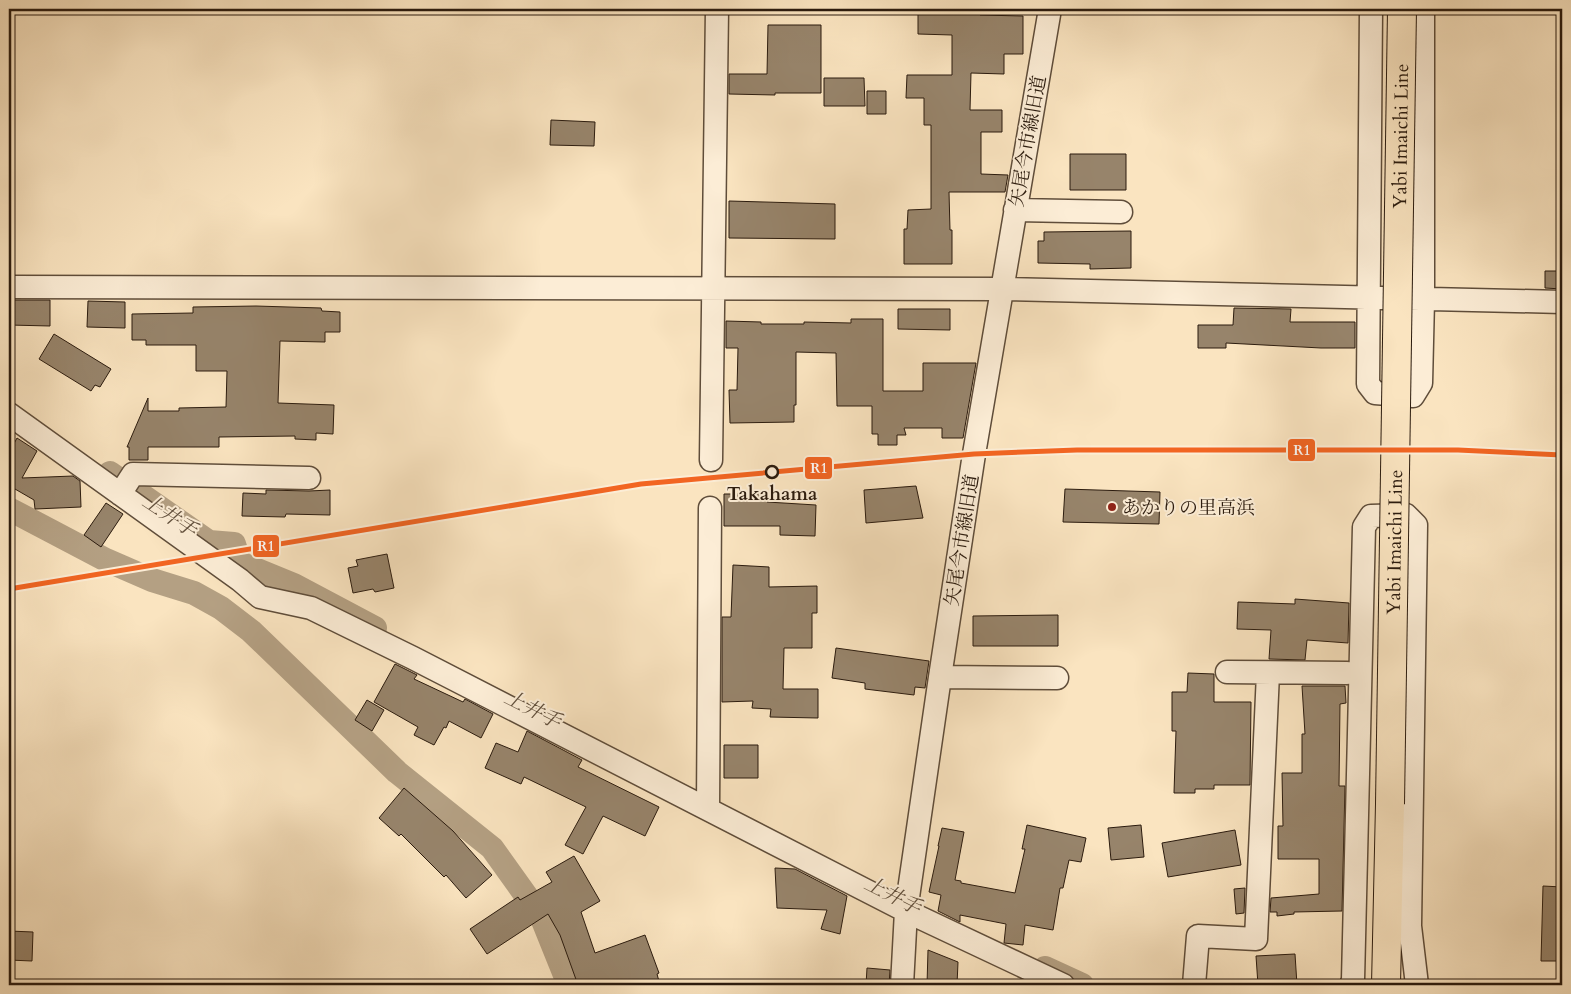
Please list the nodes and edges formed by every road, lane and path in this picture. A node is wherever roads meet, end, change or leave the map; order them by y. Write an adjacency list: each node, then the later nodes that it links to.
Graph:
1 (717, 9): 9 (street)
2 (1050, 9): 6 (street, 矢尾今市線旧道)
3 (1371, 9): 11 (street)
4 (1402, 9): 30 (main road, Yabi Imaichi Line, bridge)
5 (1423, 9): 12 (street)
6 (1015, 210): 7 (street); 10 (street, 矢尾今市線旧道)
7 (1122, 212)
8 (9, 287): 9 (street)
9 (713, 289): 10 (street); 15 (street)
10 (1002, 289): 11 (street); 22 (street, 矢尾今市線旧道)
11 (1368, 299): 12 (street); 12 (street)
12 (1423, 300): 13 (street)
13 (1562, 302)
14 (9, 414): 17 (street)
15 (711, 460)
16 (309, 478): 17 (street)
17 (120, 494): 24 (street)
18 (710, 508): 24 (street)
19 (1227, 672): 20 (street)
20 (1268, 672): 21 (street); 28 (street)
21 (1347, 673)
22 (940, 677): 23 (street); 25 (street, 矢尾今市線旧道)
23 (1057, 678)
24 (708, 808): 25 (street)
25 (906, 911): 26 (street, 矢尾今市線旧道); 27 (street)
26 (902, 985)
27 (1063, 985)
28 (1194, 985)
29 (1351, 985): 31 (street)
30 (1386, 985)
31 (1417, 985)

